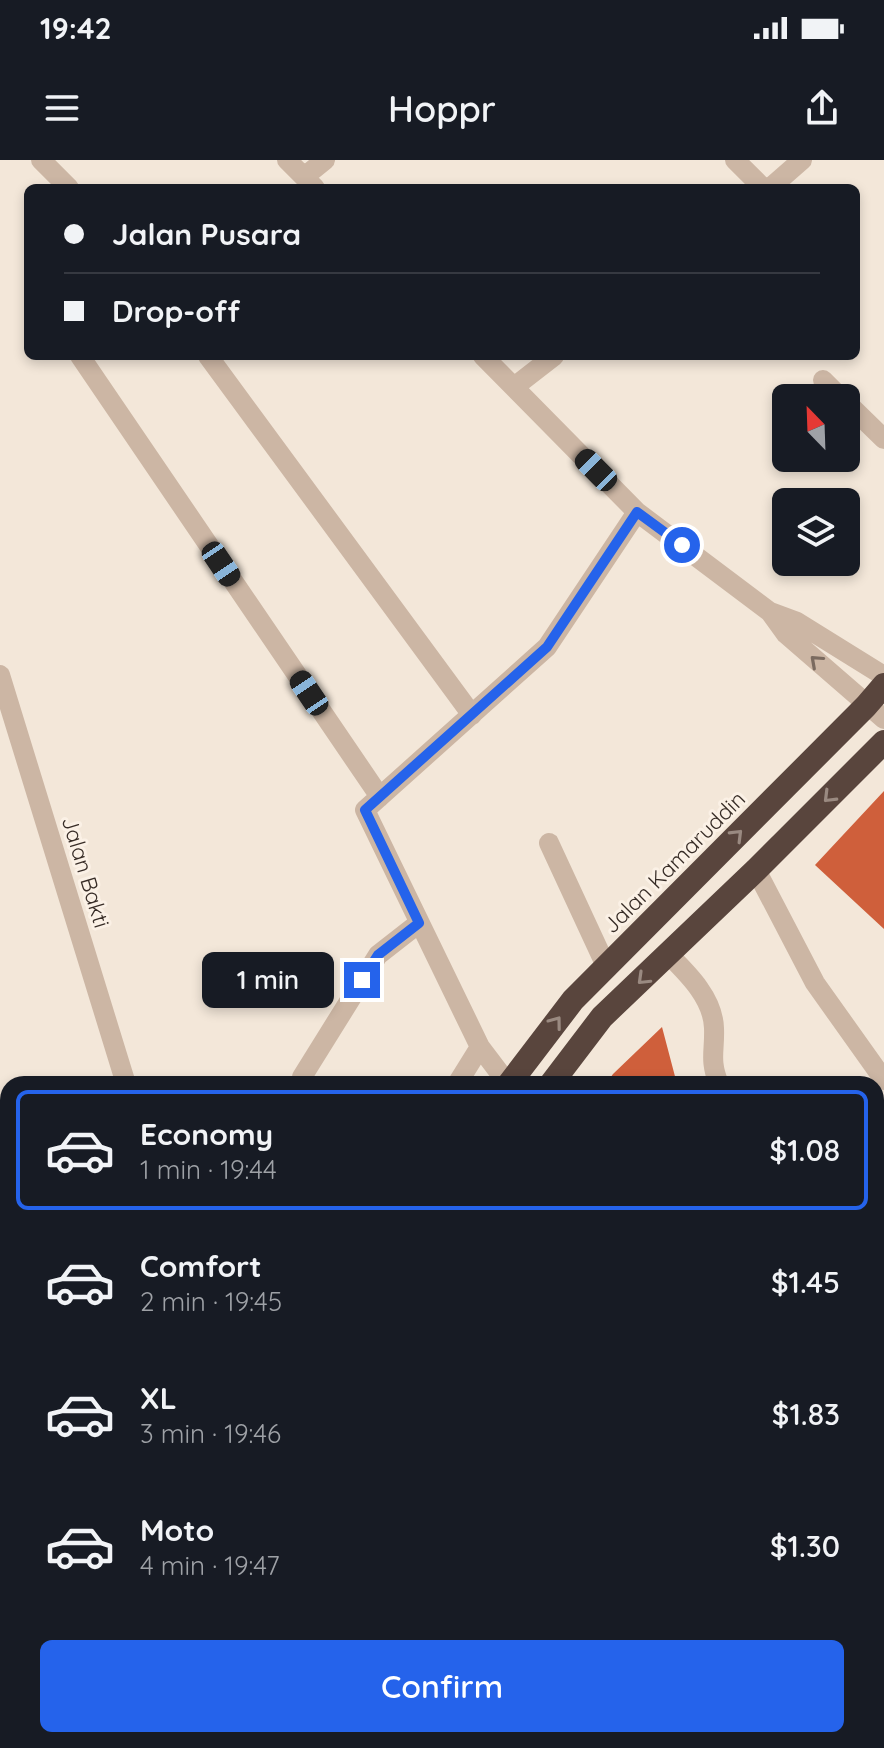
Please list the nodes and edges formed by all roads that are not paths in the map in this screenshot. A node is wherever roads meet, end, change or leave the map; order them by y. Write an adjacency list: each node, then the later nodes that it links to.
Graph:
1 (41, 160): 7 (street)
2 (287, 160): 6 (street)
3 (325, 160): 6 (street)
4 (735, 160): 8 (street)
5 (802, 160): 9 (street)
6 (310, 182)
7 (65, 184)
8 (759, 184)
9 (775, 184)
10 (83, 360): 27 (street)
11 (211, 360): 25 (street)
12 (487, 360): 16 (street)
13 (549, 360): 16 (street)
14 (823, 380): 15 (street)
15 (827, 384)
16 (514, 387): 19 (street)
17 (860, 416): 18 (street)
18 (884, 439)
19 (637, 512): 20 (street); 25 (street)
20 (770, 612): 22 (street); 24 (street, one-way to 20)
21 (0, 675): 34 (street, Jalan Bakti)
22 (884, 676)
23 (884, 685): 24 (highway, Jalan Kamaruddin)
24 (875, 712): 32 (highway, Jalan Kamaruddin, one-way to 24)
25 (472, 715): 27 (street)
26 (884, 742): 29 (highway, one-way to 29)
27 (380, 797): 30 (street)
28 (549, 843): 32 (street)
29 (756, 870): 31 (highway); 41 (street)
30 (419, 923): 33 (street); 35 (street)
31 (668, 954): 39 (highway, one-way to 39); 40 (street)
32 (606, 966): 38 (highway, Jalan Kamaruddin, one-way to 32)
33 (480, 1047): 36 (street); 37 (street)
34 (124, 1076)
35 (303, 1076)
36 (462, 1076)
37 (503, 1076)
38 (515, 1076)
39 (557, 1076)
40 (717, 1076)
41 (881, 1076)

